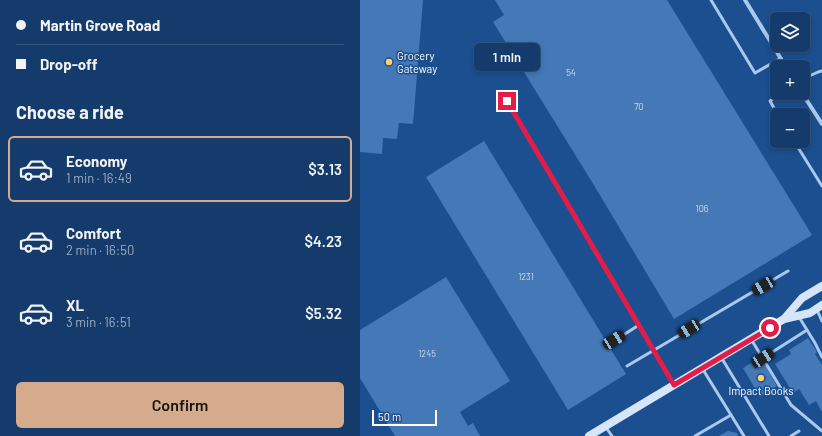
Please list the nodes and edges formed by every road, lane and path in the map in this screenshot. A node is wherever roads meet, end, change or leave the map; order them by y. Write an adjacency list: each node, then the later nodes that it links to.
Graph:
1 (711, 0): 3 (lane)
2 (745, 0): 3 (street)
3 (781, 58)
4 (822, 71): 5 (lane)
5 (810, 76)
6 (807, 100): 8 (street)
7 (507, 101): 18 (lane)
8 (820, 117): 9 (street)
9 (822, 124)
10 (798, 148): 11 (lane)
11 (822, 186)
12 (788, 271): 22 (lane)
13 (822, 286): 16 (main road)
14 (819, 307): 15 (main road); 17 (lane)
15 (798, 316): 16 (main road); 19 (lane)
16 (784, 320): 20 (main road)
17 (822, 321)
18 (639, 325): 21 (lane); 22 (lane)
19 (807, 330): 24 (lane); 25 (lane)
20 (751, 339): 23 (main road); 25 (lane)
21 (614, 340)
22 (654, 350): 26 (lane); 28 (lane)
23 (721, 357): 27 (main road); 37 (lane)
24 (822, 357)
25 (763, 358): 32 (lane)
26 (627, 366)
27 (702, 368): 28 (main road); 29 (lane)
28 (674, 385): 30 (main road)
29 (731, 415): 35 (lane); 36 (lane)
30 (605, 426): 33 (main road); 34 (lane)
31 (799, 431): 38 (lane)
32 (822, 431)
33 (589, 436)
34 (612, 436)
35 (695, 436)
36 (744, 436)
37 (769, 436)
38 (791, 436)

